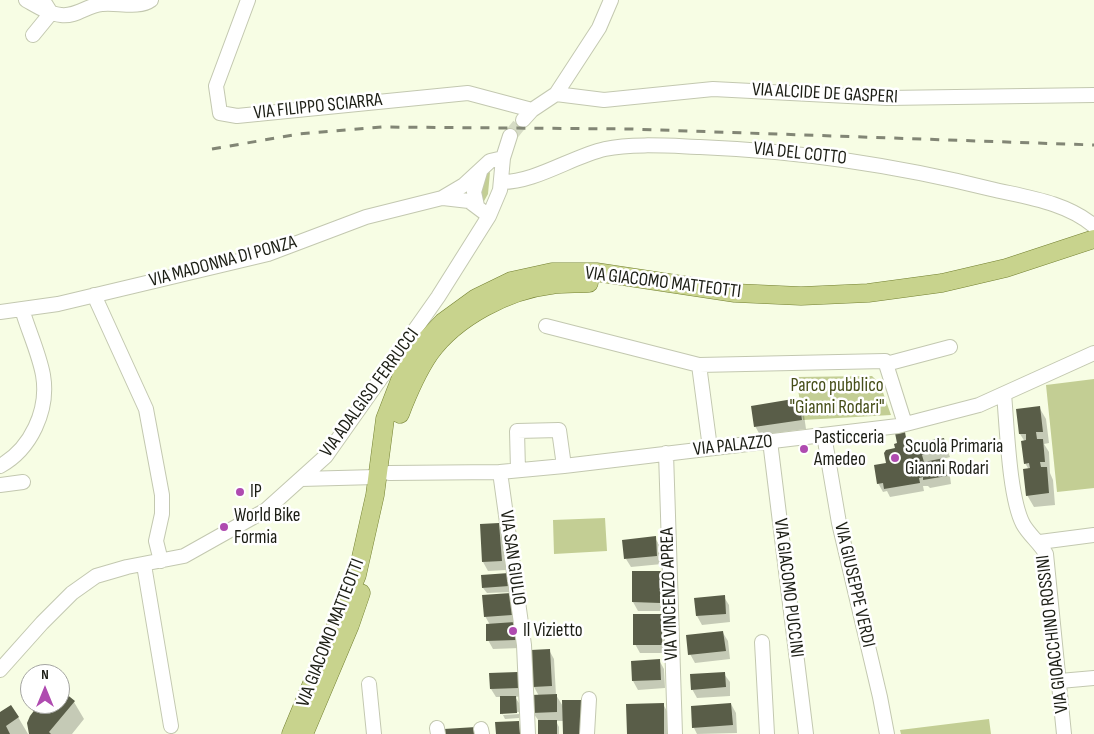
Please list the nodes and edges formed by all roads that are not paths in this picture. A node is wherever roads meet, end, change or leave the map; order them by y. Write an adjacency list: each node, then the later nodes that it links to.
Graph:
1 (26, 0): 6 (street)
2 (43, 0): 6 (street)
3 (151, 0): 6 (street)
4 (248, 0): 8 (street, VIA FILIPPO SCIARRA)
5 (611, 0): 8 (street)
6 (50, 13): 7 (street)
7 (33, 36)
8 (556, 94): 9 (street, VIA ALCIDE DE GASPERI)
9 (1094, 95)
10 (510, 136): 11 (street, VIA ADALGISO FERRUCCI)
11 (503, 158): 12 (street, VIA MADONNA DI PONZA); 13 (street, VIA ADALGISO FERRUCCI)
12 (480, 172): 14 (street, VIA MADONNA DI PONZA); 15 (street)
13 (501, 182): 16 (street, VIA ADALGISO FERRUCCI); 17 (street, VIA DEL COTTO)
14 (442, 198): 15 (street, VIA MADONNA DI PONZA); 19 (street, VIA MADONNA DI PONZA)
15 (477, 206): 16 (street, VIA MADONNA DI PONZA)
16 (489, 216): 38 (street, VIA ADALGISO FERRUCCI)
17 (1094, 226)
18 (1086, 248): 37 (main road, VIA GIACOMO MATTEOTTI); 37 (main road, VIA GIACOMO MATTEOTTI)
19 (94, 295): 20 (street, VIA MADONNA DI PONZA); 43 (street)
20 (22, 309): 21 (street, VIA MADONNA DI PONZA); 33 (street)
21 (0, 312)
22 (546, 326): 26 (street)
23 (950, 347): 25 (street)
24 (1094, 354): 27 (street, VIA PALAZZO)
25 (886, 364): 26 (street); 28 (street)
26 (699, 365): 31 (street)
27 (1004, 394): 28 (street, VIA PALAZZO); 42 (street, VIA GIOACCHINO ROSSINI)
28 (905, 424): 29 (street, VIA PALAZZO)
29 (824, 435): 30 (street, VIA PALAZZO); 60 (street, VIA GIUSEPPE VERDI)
30 (770, 442): 31 (street, VIA PALAZZO); 59 (street, VIA GIACOMO PUCCINI)
31 (710, 448): 32 (street, VIA PALAZZO)
32 (666, 453): 34 (street, VIA PALAZZO); 57 (street, VIA VINCENZO APREA)
33 (0, 466)
34 (564, 466): 35 (street, VIA PALAZZO); 35 (street)
35 (518, 470): 36 (street, VIA PALAZZO)
36 (500, 472): 37 (street, VIA PALAZZO); 55 (street, VIA SAN GIULIO)
37 (383, 475): 38 (street, VIA PALAZZO); 52 (main road, VIA GIACOMO MATTEOTTI); 53 (main road, VIA GIACOMO MATTEOTTI)
38 (301, 478): 43 (street, VIA ADALGISO FERRUCCI)
39 (24, 482): 40 (street)
40 (0, 485)
41 (1094, 536): 42 (street)
42 (1040, 542): 48 (street, VIA GIOACCHINO ROSSINI)
43 (161, 562): 44 (street, VIA ADALGISO FERRUCCI)
44 (144, 565): 46 (street, VIA ADALGISO FERRUCCI); 51 (street)
45 (762, 642): 58 (street)
46 (0, 670)
47 (1094, 678): 48 (street)
48 (1060, 681): 61 (street, VIA GIOACCHINO ROSSINI)
49 (369, 684): 54 (street)
50 (590, 700): 56 (street)
51 (170, 726)
52 (290, 734)
53 (304, 734)
54 (374, 734)
55 (528, 734)
56 (587, 734)
57 (675, 734)
58 (767, 734)
59 (806, 734)
60 (887, 734)
61 (1064, 734)

